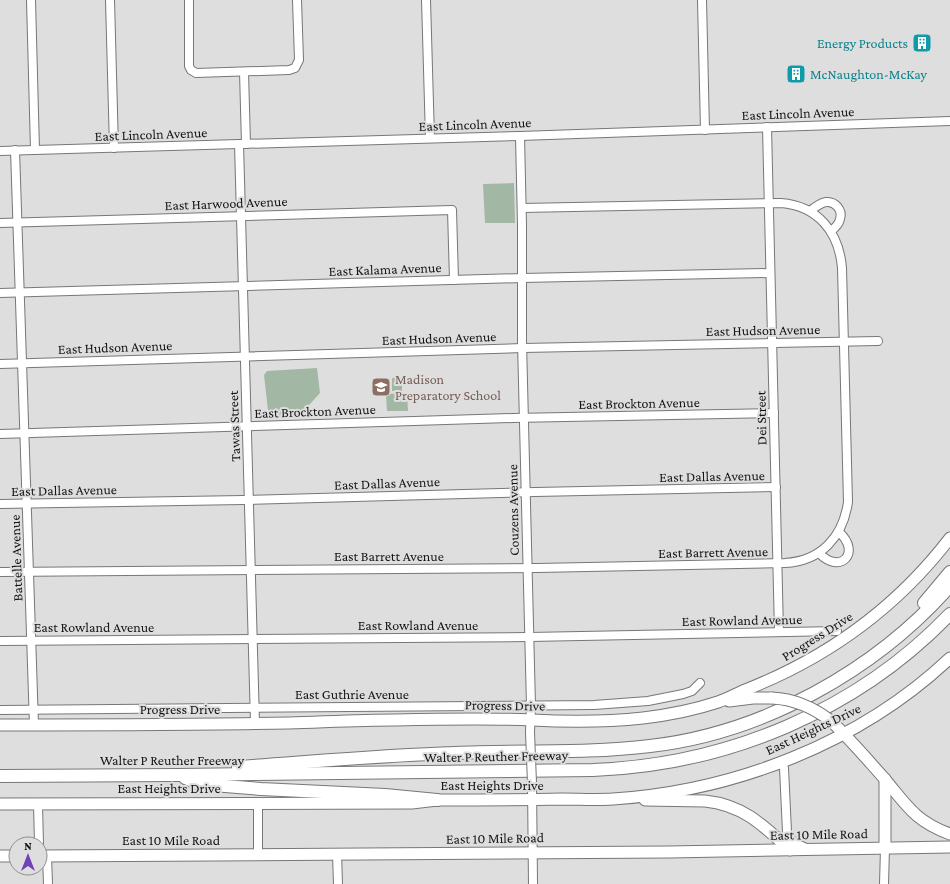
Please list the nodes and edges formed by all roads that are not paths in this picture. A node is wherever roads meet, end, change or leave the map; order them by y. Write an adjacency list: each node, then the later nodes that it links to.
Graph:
1 (31, 0): 16 (street)
2 (110, 0): 14 (street)
3 (189, 0): 7 (street)
4 (298, 0): 7 (street)
5 (426, 0): 12 (street)
6 (702, 0): 10 (street)
7 (244, 72): 13 (street, Tawas Street)
8 (950, 121): 9 (street, East Lincoln Avenue)
9 (766, 127): 10 (street, East Lincoln Avenue); 18 (street, Dei Street)
10 (706, 130): 11 (street, East Lincoln Avenue)
11 (520, 136): 12 (street, East Lincoln Avenue); 19 (street, Couzens Avenue)
12 (430, 138): 13 (street, East Lincoln Avenue)
13 (242, 144): 14 (street, East Lincoln Avenue); 21 (street, Tawas Street)
14 (114, 148): 16 (street, East Lincoln Avenue)
15 (15, 150): 16 (street, East Lincoln Avenue); 17 (street, East Lincoln Avenue); 23 (street, Battelle Avenue)
16 (35, 150)
17 (0, 151)
18 (769, 203): 19 (street); 20 (street); 25 (street, Dei Street)
19 (522, 208): 26 (street, Couzens Avenue)
20 (810, 211): 24 (street); 24 (street)
21 (241, 216): 23 (street, East Harwood Avenue); 27 (street, East Harwood Avenue); 28 (street, Tawas Street)
22 (0, 223): 23 (street, East Harwood Avenue)
23 (17, 223): 29 (street, Battelle Avenue)
24 (831, 231): 31 (street)
25 (770, 273): 26 (street, East Kalama Avenue); 33 (street, Dei Street)
26 (522, 278): 27 (street, East Kalama Avenue); 34 (street, Couzens Avenue)
27 (454, 280): 28 (street, East Kalama Avenue)
28 (243, 286): 29 (street, East Kalama Avenue); 35 (street, Tawas Street)
29 (20, 293): 30 (street, East Kalama Avenue); 36 (street, Battelle Avenue)
30 (0, 294)
31 (844, 341): 32 (street, East Hudson Avenue); 33 (street, East Hudson Avenue); 48 (street)
32 (878, 341)
33 (772, 343): 34 (street, East Hudson Avenue); 38 (street, Dei Street)
34 (523, 348): 35 (street, East Hudson Avenue); 39 (street, Couzens Avenue)
35 (245, 356): 36 (street, East Hudson Avenue); 40 (street, Tawas Street)
36 (22, 363): 37 (street, East Hudson Avenue); 41 (street, Battelle Avenue)
37 (0, 364)
38 (774, 413): 39 (street, East Brockton Avenue); 43 (street, Dei Street)
39 (524, 418): 40 (street, East Brockton Avenue); 44 (street, Couzens Avenue)
40 (247, 426): 41 (street, East Brockton Avenue); 45 (street, Tawas Street)
41 (24, 433): 42 (street, East Brockton Avenue); 46 (street, Battelle Avenue)
42 (0, 434)
43 (776, 487): 44 (street, East Dallas Avenue); 51 (street, Dei Street)
44 (526, 492): 45 (street, East Dallas Avenue); 52 (street, Couzens Avenue)
45 (249, 500): 46 (street, East Dallas Avenue); 53 (street, Tawas Street)
46 (27, 503): 47 (street, East Dallas Avenue); 55 (street, Battelle Avenue)
47 (0, 504)
48 (839, 532): 50 (street); 50 (street)
49 (950, 538): 70 (main road, Progress Drive)
50 (819, 553): 51 (street, East Barrett Avenue)
51 (778, 563): 52 (street, East Barrett Avenue); 62 (street, Dei Street)
52 (528, 568): 53 (street, East Barrett Avenue); 63 (street, Couzens Avenue)
53 (251, 570): 55 (street, East Barrett Avenue); 64 (street, Tawas Street)
54 (0, 572): 55 (street, East Barrett Avenue)
55 (29, 572): 66 (street, Battelle Avenue)
56 (950, 572): 60 (highway)
57 (950, 586): 60 (highway, Walter P Reuther Freeway)
58 (950, 614): 67 (highway, Walter P Reuther Freeway)
59 (950, 625): 67 (highway)
60 (910, 626): 81 (highway, Walter P Reuther Freeway)
61 (837, 631): 62 (street, East Rowland Avenue)
62 (780, 632): 63 (street, East Rowland Avenue)
63 (529, 637): 64 (street, East Rowland Avenue); 71 (street, Couzens Avenue)
64 (253, 639): 66 (street, East Rowland Avenue); 72 (street, Tawas Street)
65 (0, 640): 66 (street, East Rowland Avenue)
66 (32, 640): 74 (street, Battelle Avenue)
67 (906, 654): 82 (highway, Walter P Reuther Freeway)
68 (950, 658): 79 (main road, East Heights Drive)
69 (700, 683): 71 (street, East Guthrie Avenue)
70 (720, 702): 78 (main road, Progress Drive); 79 (main road, bridge)
71 (531, 706): 72 (street, East Guthrie Avenue); 78 (street, Couzens Avenue)
72 (255, 708): 74 (street, East Guthrie Avenue); 75 (street, Tawas Street)
73 (0, 710): 74 (street, East Guthrie Avenue)
74 (34, 710): 77 (street, Battelle Avenue)
75 (255, 723): 77 (main road, Progress Drive); 78 (main road, Progress Drive)
76 (0, 725): 77 (main road, Progress Drive)
77 (34, 725)
78 (531, 726): 87 (street, Couzens Avenue, bridge)
79 (844, 733): 80 (main road, East Heights Drive); 84 (main road)
80 (782, 762): 85 (main road, East Heights Drive); 96 (street)
81 (116, 775): 82 (highway, Walter P Reuther Freeway); 83 (highway, Walter P Reuther Freeway)
82 (178, 775): 86 (highway)
83 (0, 776)
84 (885, 779): 91 (main road); 94 (main road)
85 (612, 799): 87 (main road, East Heights Drive); 95 (main road)
86 (437, 800): 87 (main road, East Heights Drive); 88 (main road, East Heights Drive)
87 (532, 800): 97 (street, Couzens Avenue)
88 (258, 803): 90 (main road, East Heights Drive); 99 (street)
89 (0, 804): 90 (main road, East Heights Drive)
90 (38, 804): 92 (street)
91 (950, 834)
92 (39, 836)
93 (950, 847): 94 (main road, East 10 Mile Road)
94 (884, 848): 96 (main road, East 10 Mile Road); 103 (street)
95 (790, 850): 96 (main road, East 10 Mile Road); 97 (main road, East 10 Mile Road)
96 (810, 850)
97 (533, 853): 98 (main road, East 10 Mile Road); 102 (street, Couzens Avenue)
98 (337, 854): 99 (main road, East 10 Mile Road); 101 (street)
99 (258, 855): 100 (main road, East 10 Mile Road)
100 (48, 856)
101 (338, 884)
102 (534, 884)
103 (884, 884)

